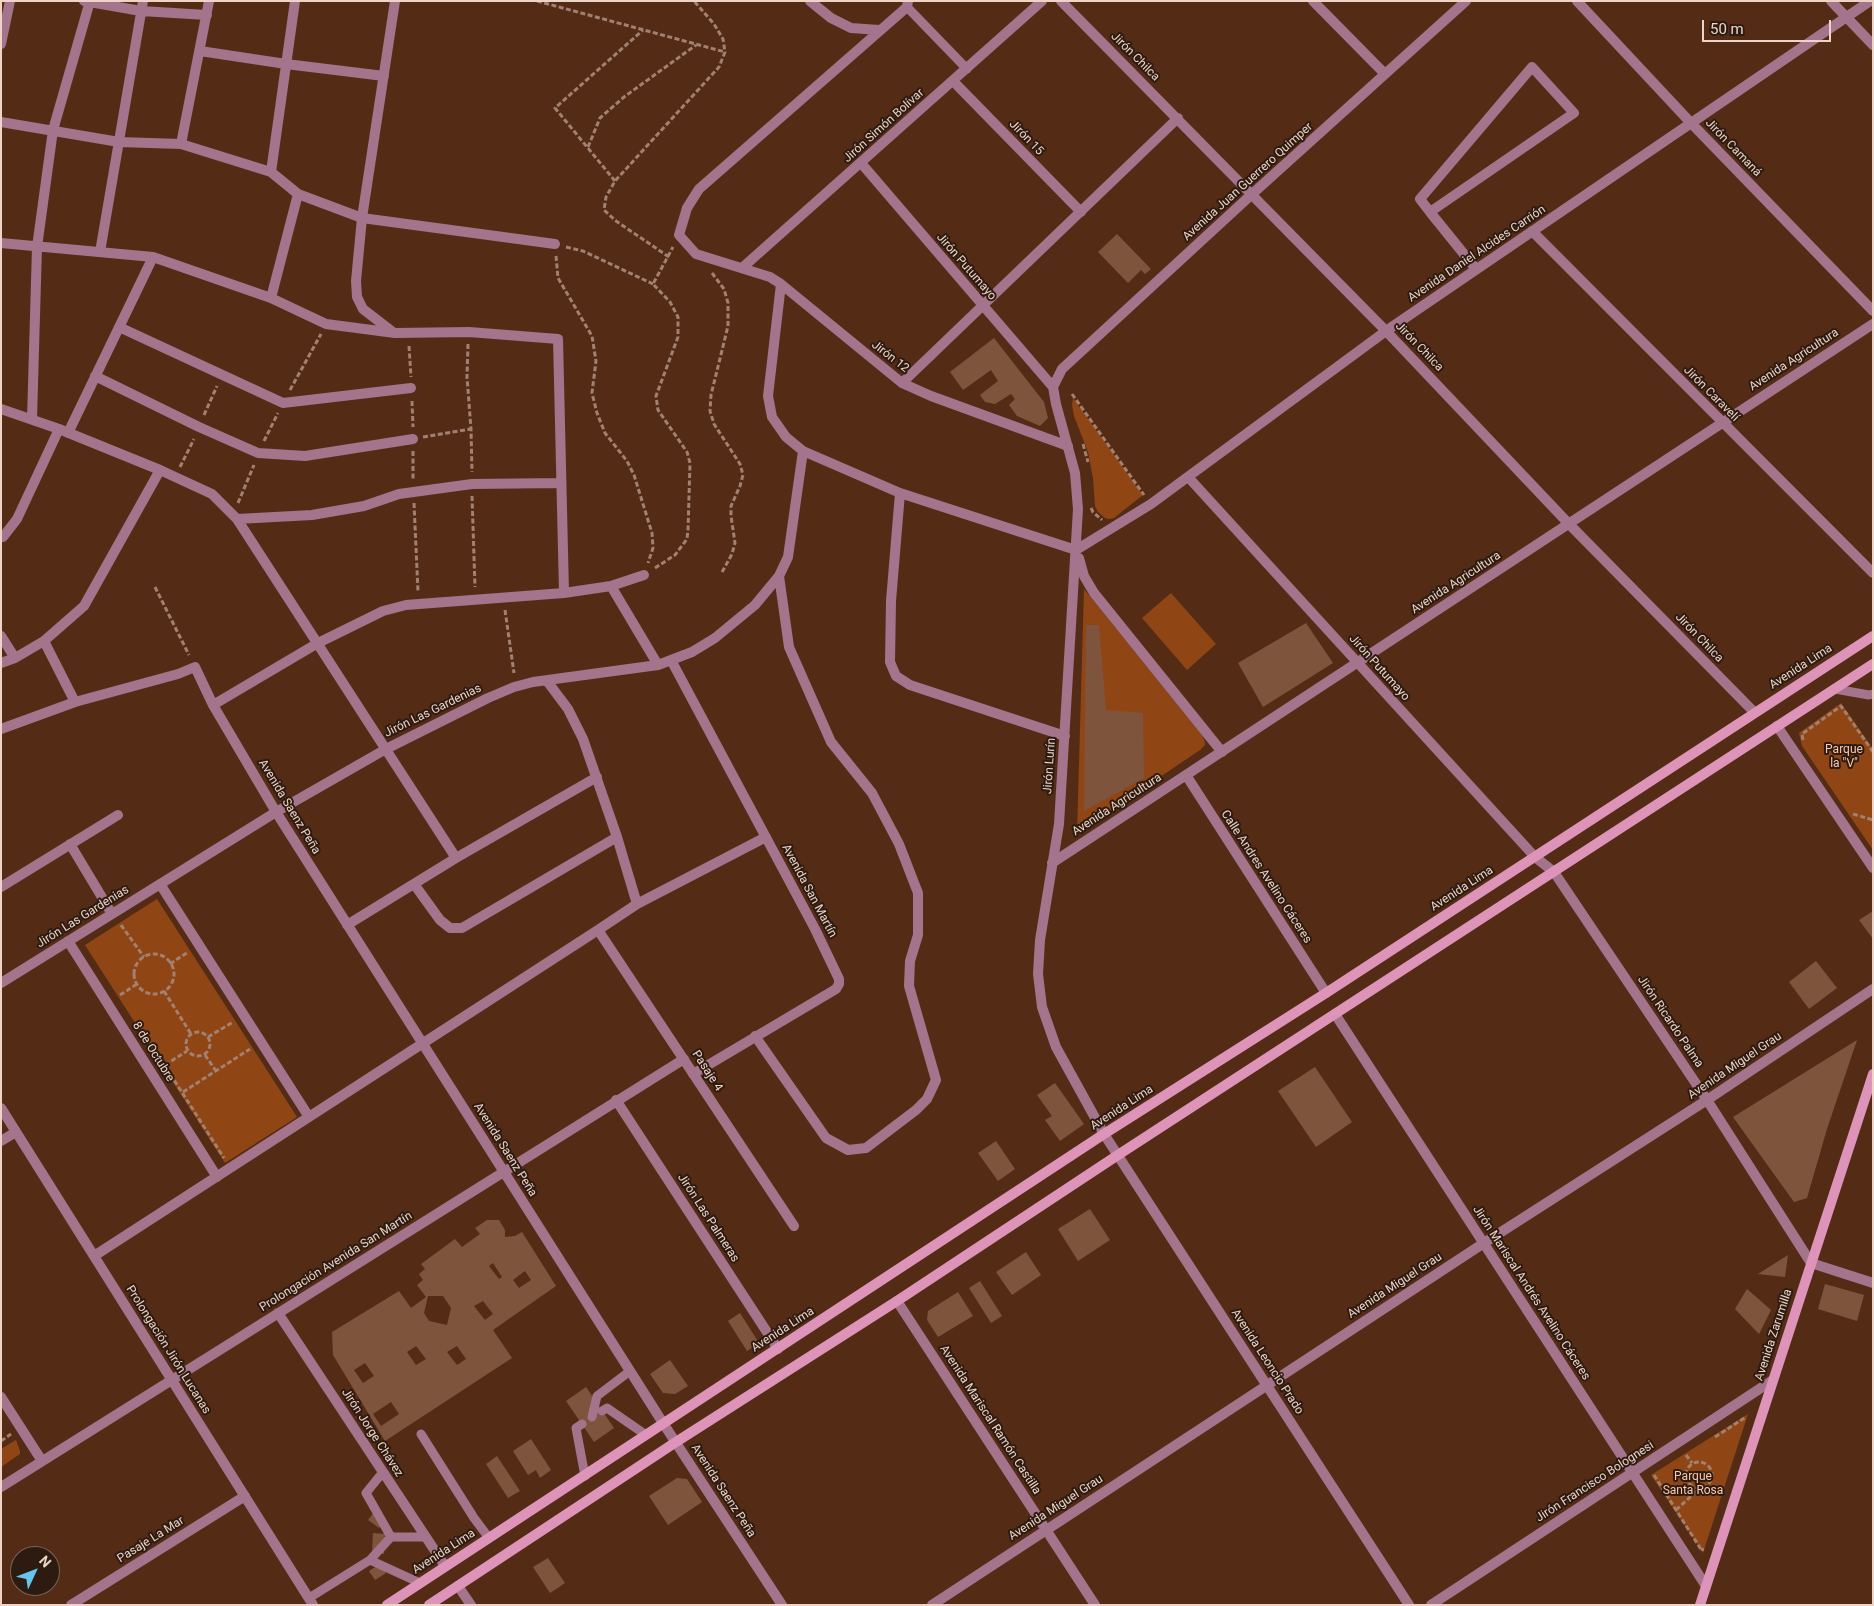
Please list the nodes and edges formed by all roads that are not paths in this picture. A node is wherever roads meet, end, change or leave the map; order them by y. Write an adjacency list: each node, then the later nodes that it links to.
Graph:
1 (10, 1): 19 (street)
2 (209, 1): 16 (street)
3 (295, 1): 22 (street)
4 (395, 1): 25 (street)
5 (810, 1): 18 (street)
6 (1042, 1): 23 (street, Jirón Simón Bolívar)
7 (1062, 1): 27 (street, Jirón Chilca)
8 (1313, 1): 24 (street)
9 (1466, 1): 24 (street, Avenida Juan Guerrero Quimper)
10 (1578, 1): 29 (street, Jirón Camaná)
11 (1831, 1): 17 (street)
12 (1870, 1): 17 (street, Avenida Daniel Alcides Carrión)
13 (88, 2): 15 (street); 30 (street)
14 (907, 4): 18 (street); 23 (lane)
15 (142, 6): 16 (street); 31 (street)
16 (207, 16): 21 (street)
17 (1846, 18): 20 (street); 29 (street, Avenida Daniel Alcides Carrión)
18 (879, 30): 46 (street, Jirón 12)
19 (1, 44)
20 (1873, 45)
21 (200, 51): 22 (street); 32 (street)
22 (286, 64): 25 (street); 34 (street)
23 (967, 69): 26 (street, Jirón Simón Bolívar)
24 (1385, 74): 36 (street, Avenida Juan Guerrero Quimper)
25 (384, 76): 39 (street)
26 (954, 81): 33 (street, Jirón Simón Bolívar); 37 (street, Jirón 15)
27 (1178, 118): 36 (street, Jirón Chilca); 37 (street)
28 (1, 122): 30 (street)
29 (1691, 123): 40 (street, Avenida Daniel Alcides Carrión); 51 (street, Jirón Camaná)
30 (53, 130): 31 (street); 43 (street)
31 (119, 142): 32 (street); 44 (street)
32 (181, 144): 34 (street)
33 (860, 163): 46 (street, Jirón Simón Bolívar); 50 (street, Jirón Putumayo)
34 (271, 172): 35 (street)
35 (298, 194): 39 (street); 49 (street)
36 (1251, 195): 54 (street, Jirón Chilca); 58 (street, Avenida Juan Guerrero Quimper)
37 (1081, 212): 50 (street)
38 (1430, 212): 38 (street); 47 (street)
39 (362, 218): 42 (street); 55 (street)
40 (1532, 231): 47 (street, Avenida Daniel Alcides Carrión); 62 (street, Jirón Caravelí)
41 (1, 243): 43 (street)
42 (555, 244)
43 (37, 247): 44 (street); 61 (street)
44 (100, 252): 45 (street)
45 (153, 257): 49 (street); 53 (street)
46 (742, 268): 48 (street, Jirón 12)
47 (1476, 269): 54 (street, Avenida Daniel Alcides Carrión)
48 (781, 284): 57 (street, Jirón 12); 66 (street)
49 (271, 298): 55 (street)
50 (983, 306): 57 (street); 58 (street, Jirón Putumayo)
51 (1873, 311)
52 (1873, 324): 62 (street, Avenida Agricultura)
53 (119, 327): 56 (street); 59 (street)
54 (1386, 330): 68 (street, Avenida Daniel Alcides Carrión); 72 (street, Jirón Chilca)
55 (395, 334): 69 (street)
56 (96, 376): 63 (street); 64 (street)
57 (902, 383): 65 (street, Jirón 12)
58 (1054, 387): 65 (street, Jirón Lurín)
59 (411, 388)
60 (1, 409): 61 (street)
61 (32, 419): 63 (street)
62 (1722, 422): 72 (street, Avenida Agricultura); 75 (street, Jirón Caravelí)
63 (64, 431): 67 (street); 73 (street)
64 (413, 439)
65 (1068, 446): 74 (street, Jirón Lurín)
66 (803, 451): 70 (street); 77 (street, Jirón Las Gardenias)
67 (160, 470): 71 (street); 82 (street)
68 (1189, 478): 74 (street, Avenida Daniel Alcides Carrión); 87 (street, Jirón Putumayo)
69 (560, 483): 71 (street); 79 (street)
70 (900, 493): 74 (street); 98 (street)
71 (235, 517): 83 (street)
72 (1569, 524): 87 (street, Avenida Agricultura); 95 (street, Jirón Chilca)
73 (1, 538)
74 (1076, 550): 98 (street, Jirón Lurín); 100 (street)
75 (1873, 574)
76 (644, 575): 78 (street)
77 (779, 576): 85 (street, Jirón Las Gardenias); 125 (street)
78 (611, 586): 79 (street); 89 (street)
79 (564, 593): 83 (street)
80 (1, 636): 84 (street)
81 (1873, 636): 95 (main road, Avenida Lima)
82 (44, 641): 84 (street); 93 (street)
83 (318, 643): 94 (street); 99 (street)
84 (14, 658): 86 (street)
85 (671, 660): 89 (street, Jirón Las Gardenias); 106 (street, Avenida San Martín)
86 (1, 663)
87 (1358, 663): 100 (street, Avenida Agricultura); 108 (street, Jirón Putumayo)
88 (1873, 664): 91 (main road)
89 (658, 665): 90 (street, Jirón Las Gardenias)
90 (547, 681): 99 (street, Jirón Las Gardenias); 102 (street)
91 (1835, 688): 92 (lane); 96 (main road)
92 (1872, 696)
93 (75, 702): 94 (street, Avenida Saenz Peña); 97 (street)
94 (212, 705): 103 (street, Avenida Saenz Peña)
95 (1754, 712): 108 (main road, Avenida Lima)
96 (1777, 726): 111 (street); 112 (main road)
97 (1, 729)
98 (1065, 736): 110 (street, Jirón Lurín)
99 (386, 749): 103 (street, Jirón Las Gardenias); 109 (street)
100 (1222, 752): 101 (street, Avenida Agricultura)
101 (1186, 775): 110 (street, Avenida Agricultura); 123 (street, Calle Andres Avelino Cáceres)
102 (597, 777): 105 (street); 109 (street)
103 (276, 812): 113 (street, Jirón Las Gardenias); 118 (street, Avenida Saenz Peña)
104 (118, 816): 107 (street)
105 (617, 837): 114 (street); 116 (street)
106 (766, 837): 116 (street); 125 (street, Avenida San Martín)
107 (70, 844): 115 (street); 117 (street)
108 (1535, 857): 112 (street, Jirón Putumayo); 123 (main road, Avenida Lima)
109 (456, 858): 114 (street)
110 (1052, 863): 135 (street, Jirón Lurín)
111 (1873, 868)
112 (1554, 872): 124 (main road); 131 (street, Jirón Ricardo Palma)
113 (160, 884): 117 (street, Jirón Las Gardenias); 133 (street)
114 (414, 884): 118 (street)
115 (1, 887)
116 (637, 904): 119 (street)
117 (112, 914): 120 (street, Jirón Las Gardenias)
118 (347, 925): 126 (street, Avenida Saenz Peña)
119 (598, 930): 126 (street); 127 (street, Pasaje 4)
120 (68, 941): 121 (street, Jirón Las Gardenias); 139 (street, 8 de Octubre)
121 (1, 983)
122 (1873, 989): 131 (street, Avenida Miguel Grau)
123 (1326, 993): 135 (main road, Avenida Lima)
124 (1335, 1014): 137 (main road); 141 (street, Jirón Mariscal Andrés Avelino Cáceres)
125 (755, 1036): 128 (street, Avenida San Martín)
126 (422, 1044): 133 (street); 138 (street, Avenida Saenz Peña)
127 (684, 1059): 128 (street, Pasaje 4); 130 (street, Prolongación Avenida San Martín)
128 (693, 1074): 140 (street, Pasaje 4)
129 (1873, 1074): 143 (main road, Avenida Zarumilla)
130 (616, 1100): 138 (street, Prolongación Avenida San Martín); 147 (street, Jirón Las Palmeras)
131 (1707, 1100): 141 (street, Avenida Miguel Grau); 143 (street, Jirón Ricardo Palma)
132 (1, 1108): 134 (street, Prolongación Jirón Lucanas)
133 (309, 1117): 139 (street)
134 (16, 1132): 136 (street); 142 (street, Prolongación Jirón Lucanas)
135 (1104, 1134): 137 (street, Avenida Leoncio Prado); 147 (main road, Avenida Lima)
136 (1, 1141)
137 (1118, 1154): 145 (main road); 151 (street, Avenida Leoncio Prado)
138 (504, 1172): 146 (street, Prolongación Avenida San Martín); 148 (street, Avenida Saenz Peña)
139 (217, 1177): 142 (street)
140 (794, 1226)
141 (1484, 1243): 151 (street, Avenida Miguel Grau); 162 (street, Jirón Mariscal Andrés Avelino Cáceres)
142 (94, 1256): 149 (street, Prolongación Jirón Lucanas)
143 (1811, 1263): 144 (street); 150 (main road, Avenida Zarumilla)
144 (1873, 1284)
145 (897, 1301): 159 (main road); 166 (street, Avenida Mariscal Ramón Castilla)
146 (278, 1313): 149 (street, Prolongación Avenida San Martín); 161 (street, Jirón Jorge Chávez)
147 (778, 1349): 155 (main road, Avenida Lima)
148 (630, 1371): 154 (lane); 155 (street, Avenida Saenz Peña)
149 (172, 1380): 160 (street, Prolongación Avenida San Martín); 165 (street, Prolongación Jirón Lucanas)
150 (1773, 1380): 162 (street, Jirón Francisco Bolognesi); 174 (main road, Avenida Zarumilla)
151 (1267, 1385): 166 (street, Avenida Miguel Grau); 183 (street, Avenida Leoncio Prado)
152 (1, 1397): 160 (street)
153 (602, 1411): 158 (lane)
154 (592, 1417)
155 (663, 1423): 158 (main road, Avenida Lima); 159 (street, Avenida Saenz Peña)
156 (582, 1424): 163 (lane)
157 (421, 1434): 169 (lane)
158 (646, 1435): 163 (main road, Avenida Lima)
159 (676, 1442): 173 (main road); 180 (street, Avenida Saenz Peña)
160 (42, 1461): 164 (street, Prolongación Avenida San Martín)
161 (383, 1472): 167 (lane); 168 (street, Jirón Jorge Chávez)
162 (1633, 1472): 174 (street, Jirón Mariscal Andrés Avelino Cáceres); 184 (street, Jirón Francisco Bolognesi)
163 (585, 1476): 169 (main road, Avenida Lima)
164 (1, 1487)
165 (245, 1496): 175 (street, Prolongación Jirón Lucanas); 176 (street, Pasaje La Mar)
166 (1047, 1530): 181 (street, Avenida Miguel Grau); 182 (street, Avenida Mariscal Ramón Castilla)
167 (391, 1537): 168 (lane); 170 (lane)
168 (426, 1537): 171 (street, Jirón Jorge Chávez)
169 (489, 1538): 171 (main road, Avenida Lima)
170 (370, 1560): 172 (lane); 175 (lane)
171 (445, 1566): 172 (main road, Avenida Lima)
172 (420, 1583): 177 (main road, Avenida Lima)
173 (458, 1586): 178 (main road); 179 (street)
174 (1706, 1586): 185 (main road, Avenida Zarumilla)
175 (311, 1601)
176 (71, 1605)
177 (387, 1605)
178 (430, 1605)
179 (471, 1605)
180 (782, 1605)
181 (932, 1605)
182 (1094, 1605)
183 (1409, 1605)
184 (1431, 1605)
185 (1700, 1605)

